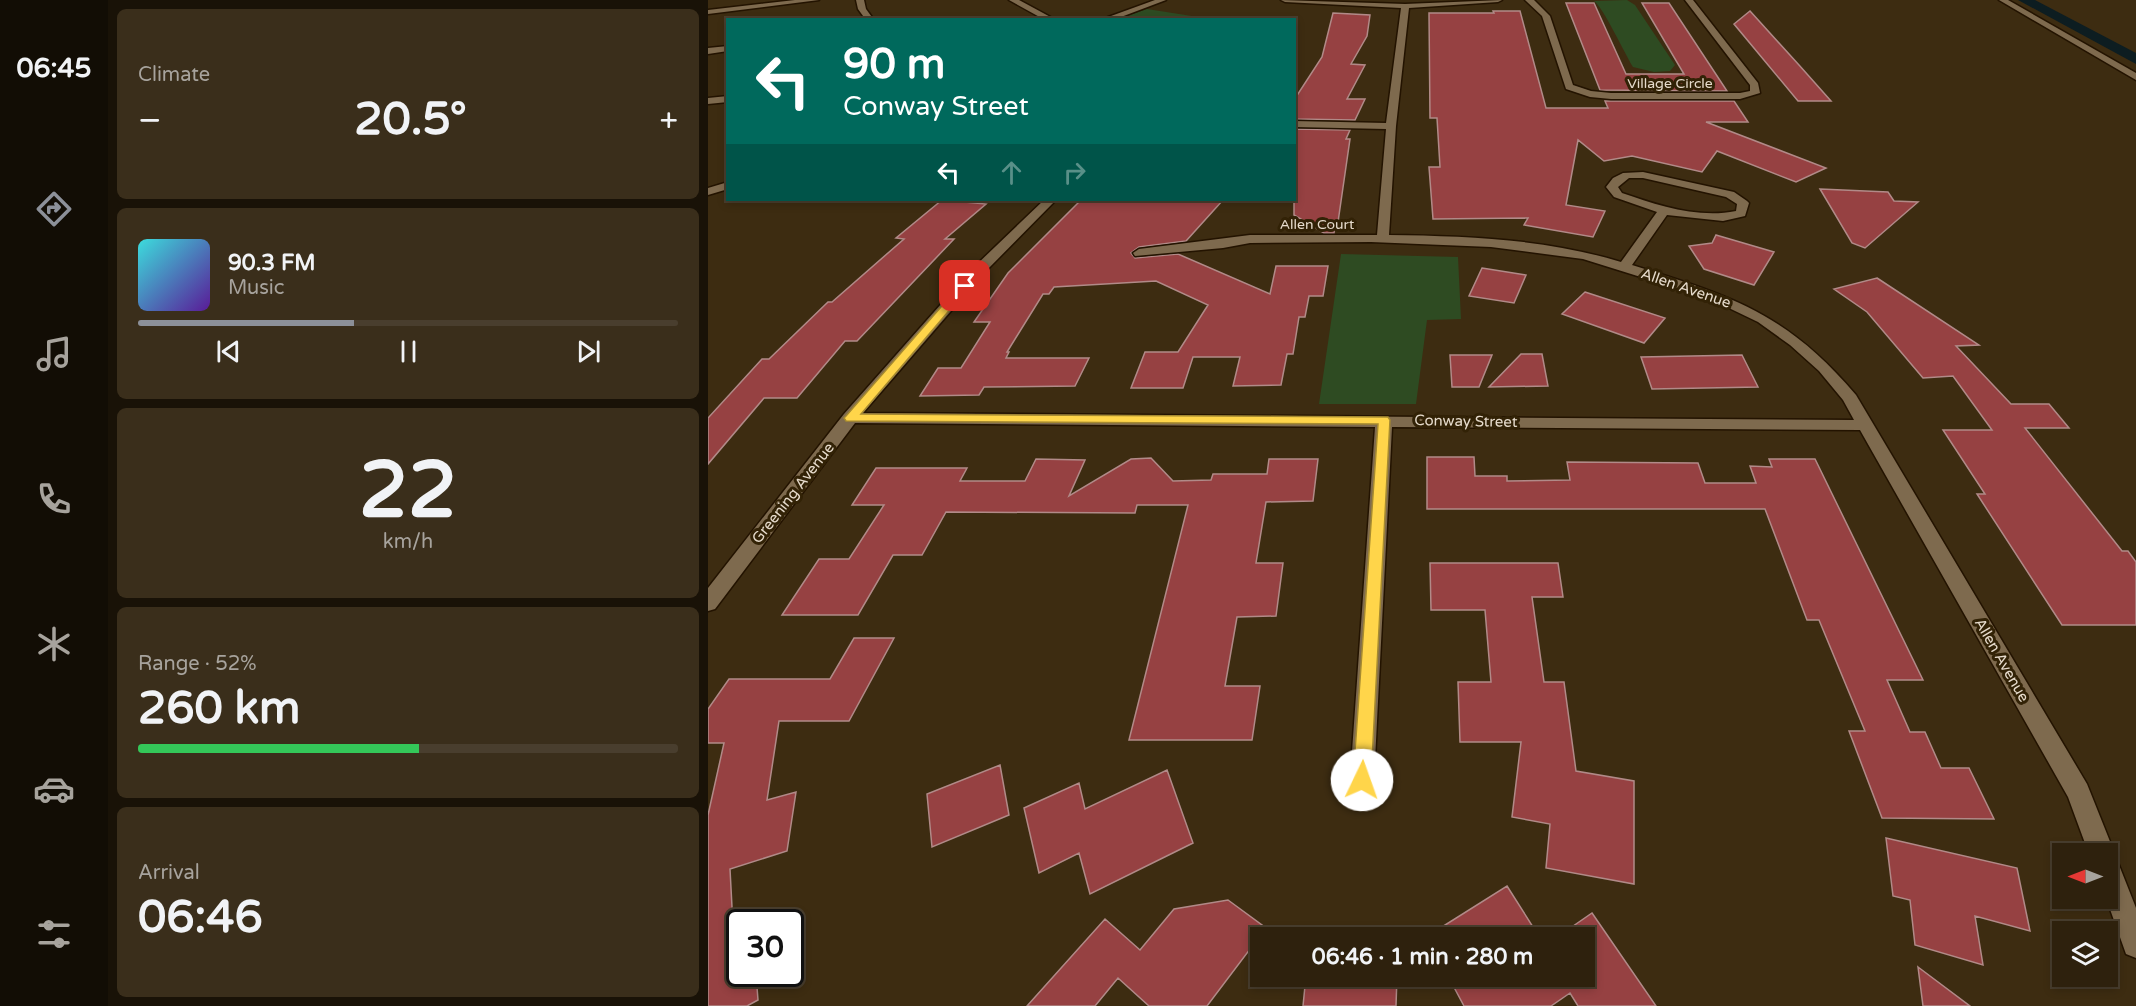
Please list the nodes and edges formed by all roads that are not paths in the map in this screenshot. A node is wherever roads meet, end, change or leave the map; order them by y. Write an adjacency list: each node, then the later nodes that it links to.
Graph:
1 (815, 0): 11 (street)
2 (860, 0): 12 (street)
3 (1013, 0): 13 (street)
4 (1162, 0): 14 (street)
5 (1285, 0): 10 (street)
6 (1498, 0): 10 (street)
7 (1529, 0): 8 (street, Village Circle)
8 (1689, 0)
9 (2003, 0): 17 (street)
10 (1405, 6): 21 (street)
11 (708, 12)
12 (869, 18)
13 (1048, 18)
14 (1110, 18)
15 (726, 48): 16 (street)
16 (708, 51)
17 (2136, 77)
18 (726, 99): 19 (street)
19 (708, 101)
20 (1296, 124): 21 (street)
21 (1391, 126): 26 (street)
22 (726, 186): 23 (street)
23 (708, 192)
24 (1049, 201): 29 (street, Greening Avenue)
25 (1664, 211): 25 (street); 28 (street)
26 (1383, 239): 27 (street, Allen Court); 28 (street, Allen Avenue)
27 (1138, 253)
28 (1624, 267): 31 (street, Allen Avenue)
29 (850, 418): 30 (street, Conway Street); 32 (street, Greening Avenue)
30 (1384, 420): 31 (street, Conway Street); 33 (street)
31 (1866, 425): 34 (street, Allen Avenue)
32 (708, 603)
33 (1362, 780)
34 (2098, 843)
35 (2118, 896): 36 (street)
36 (2136, 944)

